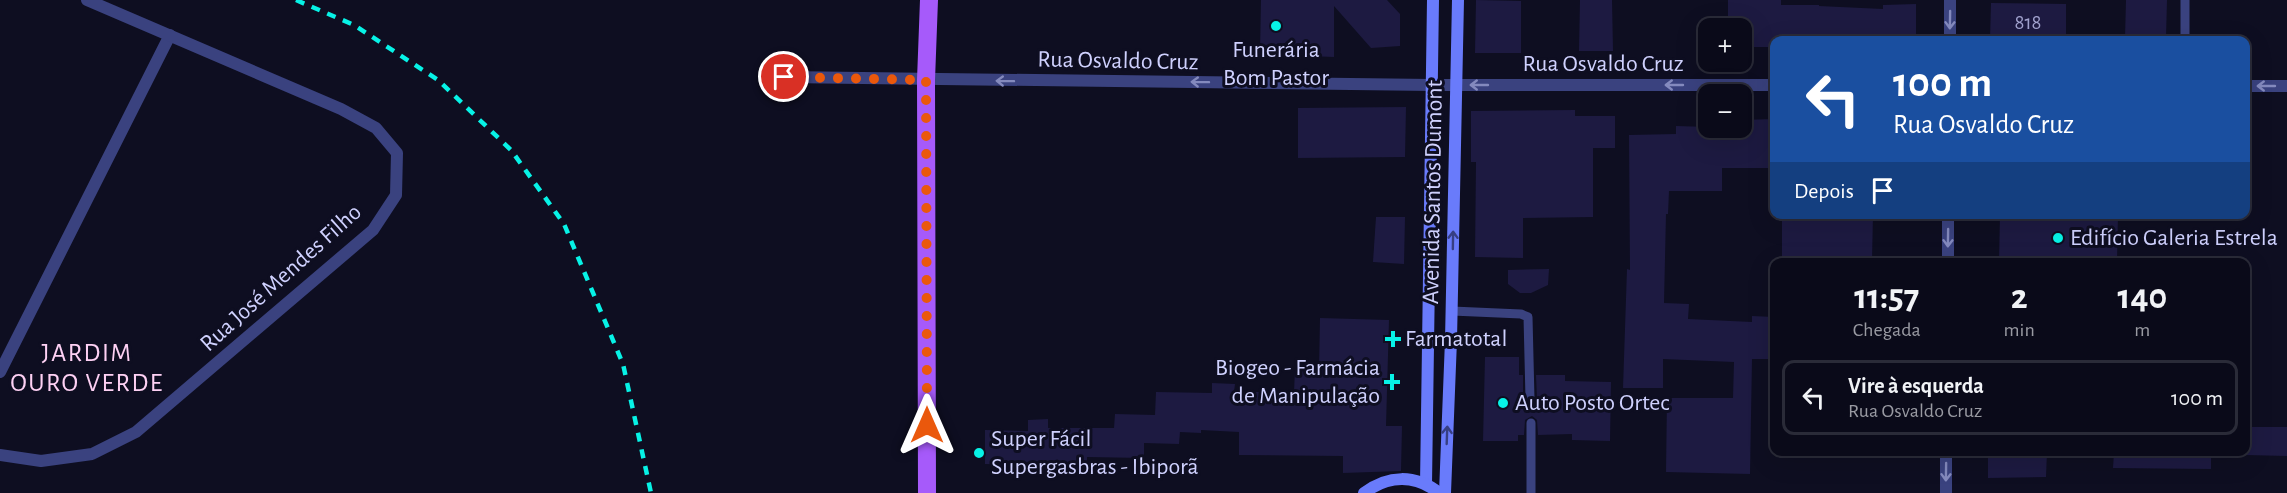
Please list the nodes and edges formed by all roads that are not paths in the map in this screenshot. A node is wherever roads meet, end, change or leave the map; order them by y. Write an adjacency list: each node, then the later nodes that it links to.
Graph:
1 (87, 0): 7 (street, Rua José Mendes Filho)
2 (929, 0): 11 (main road)
3 (1433, 0): 12 (main road, Avenida Santos Dumont)
4 (1458, 0): 13 (main road, Avenida Santos Dumont)
5 (1950, 0): 8 (street, one-way to 8)
6 (2185, 0): 9 (lane)
7 (170, 35): 20 (street); 23 (street, Rua José Mendes Filho)
8 (1950, 36)
9 (2185, 36)
10 (784, 77): 11 (street, Rua Osvaldo Cruz)
11 (926, 80): 12 (street, Rua Osvaldo Cruz, one-way to 11); 26 (main road)
12 (1432, 85): 13 (street, Rua Osvaldo Cruz); 25 (main road, Avenida Santos Dumont)
13 (1455, 85): 14 (street, Rua Osvaldo Cruz, one-way to 13); 19 (main road, Avenida Santos Dumont, one-way to 13)
14 (1770, 85)
15 (2250, 86): 16 (street, one-way to 15)
16 (2287, 86)
17 (1948, 219): 18 (street, one-way to 18)
18 (1948, 258)
19 (1452, 311): 21 (lane); 29 (main road, Avenida Santos Dumont, one-way to 19)
20 (0, 372)
21 (1530, 399)
22 (1531, 423): 30 (lane)
23 (0, 455)
24 (1946, 456): 31 (street, one-way to 31)
25 (1426, 484): 27 (main road); 28 (main road)
26 (927, 493)
27 (1364, 493)
28 (1439, 493)
29 (1445, 493)
30 (1532, 493)
31 (1946, 493)

